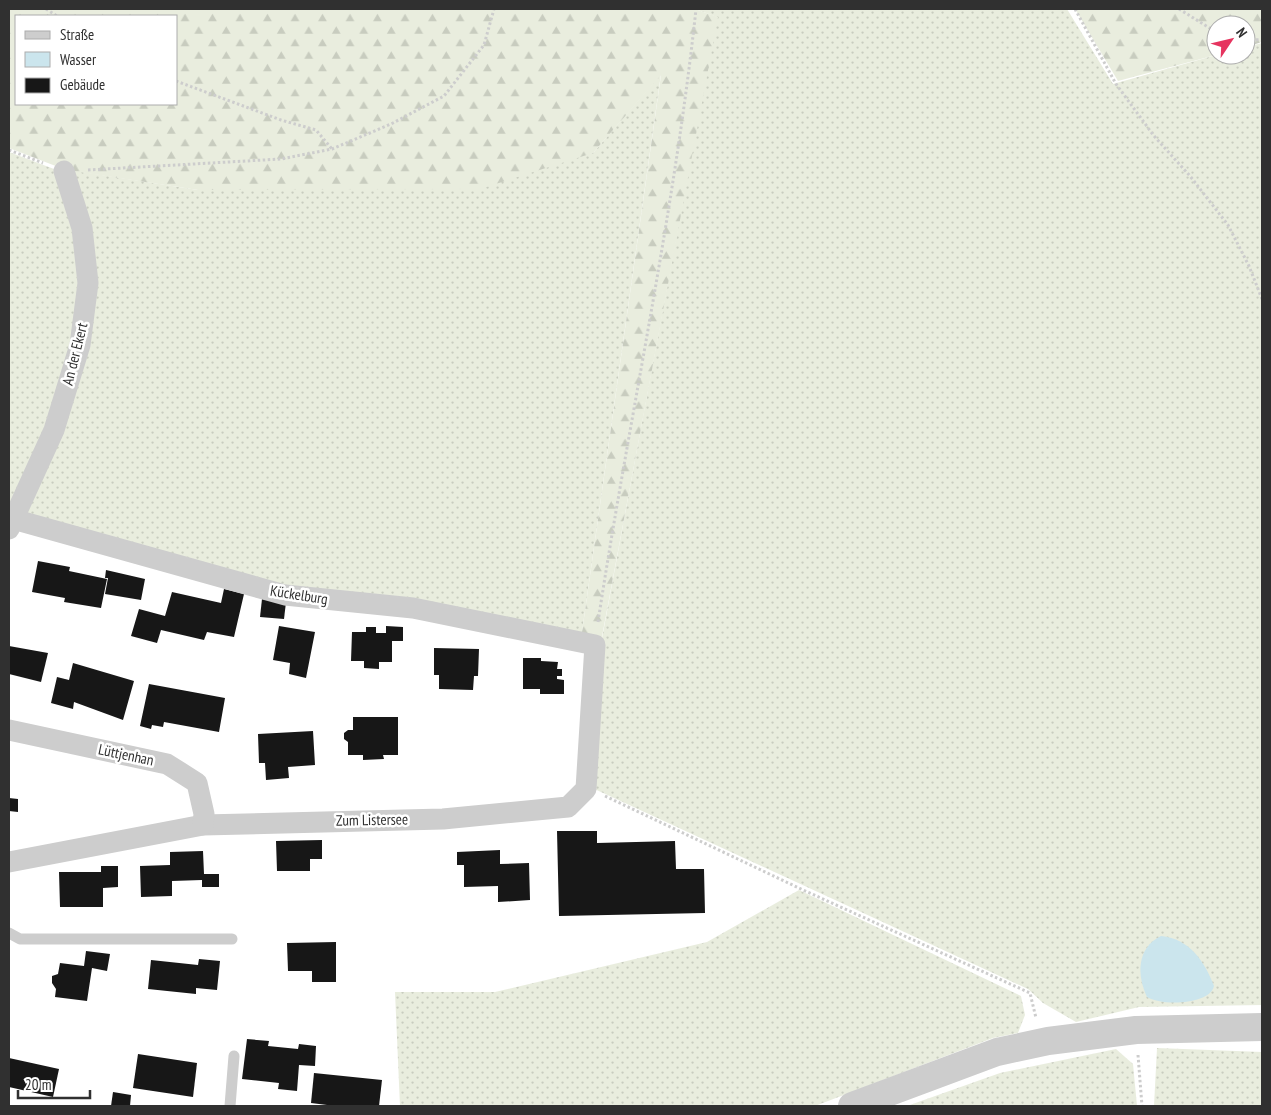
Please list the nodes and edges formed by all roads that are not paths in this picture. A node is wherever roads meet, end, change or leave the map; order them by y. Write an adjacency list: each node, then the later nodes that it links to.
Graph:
1 (64, 171): 2 (street, An der Ekert)
2 (10, 522): 4 (street, Kückelburg)
3 (9, 730): 5 (street, Lüttjenhan)
4 (586, 788): 5 (street, Zum Listersee)
5 (203, 825): 6 (street, Zum Listersee)
6 (9, 862)
7 (9, 933): 8 (lane)
8 (232, 939)
9 (1262, 1027): 12 (street)
10 (234, 1056): 11 (lane)
11 (230, 1106)
12 (852, 1106)

